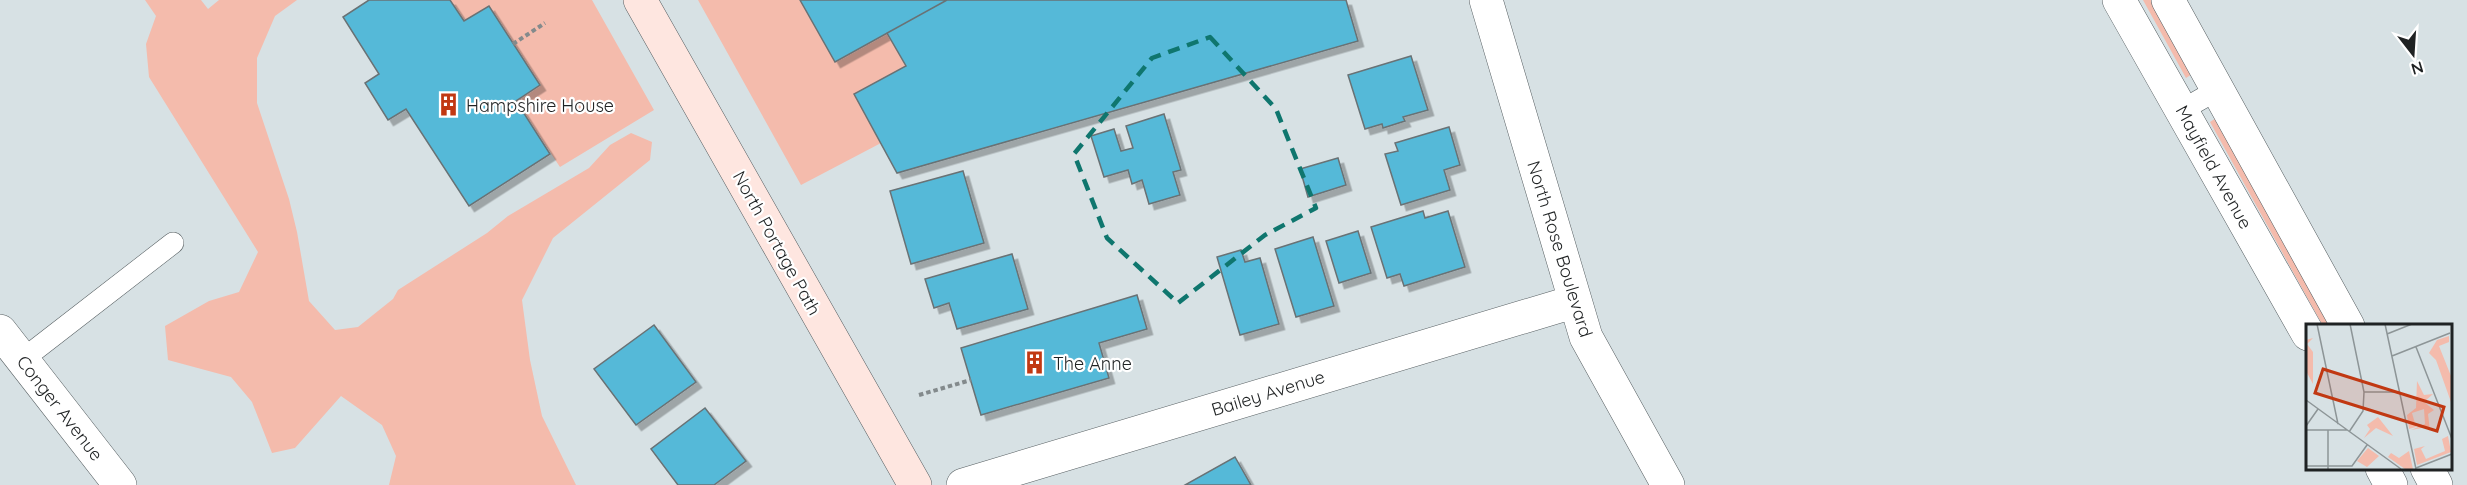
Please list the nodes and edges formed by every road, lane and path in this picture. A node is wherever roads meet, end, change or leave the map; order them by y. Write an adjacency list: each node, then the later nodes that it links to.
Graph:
1 (640, 0): 20 (main road, North Portage Path)
2 (1486, 0): 10 (street, North Rose Boulevard)
3 (2119, 0): 8 (street, Mayfield Avenue)
4 (2168, 0): 7 (street)
5 (545, 23): 6 (path)
6 (513, 44)
7 (2217, 90): 8 (lane); 11 (street)
8 (2182, 110): 12 (street, Mayfield Avenue)
9 (173, 243): 14 (lane)
10 (1574, 302): 21 (street, Bailey Avenue); 22 (street, North Rose Boulevard)
11 (2347, 324)
12 (2306, 330)
13 (0, 331): 14 (street, Conger Avenue)
14 (22, 360): 19 (street, Conger Avenue)
15 (971, 380): 16 (path)
16 (919, 395)
17 (2383, 470): 23 (street)
18 (2428, 470): 24 (street)
19 (120, 485)
20 (915, 485)
21 (963, 485)
22 (1668, 485)
23 (2391, 485)
24 (2436, 485)

